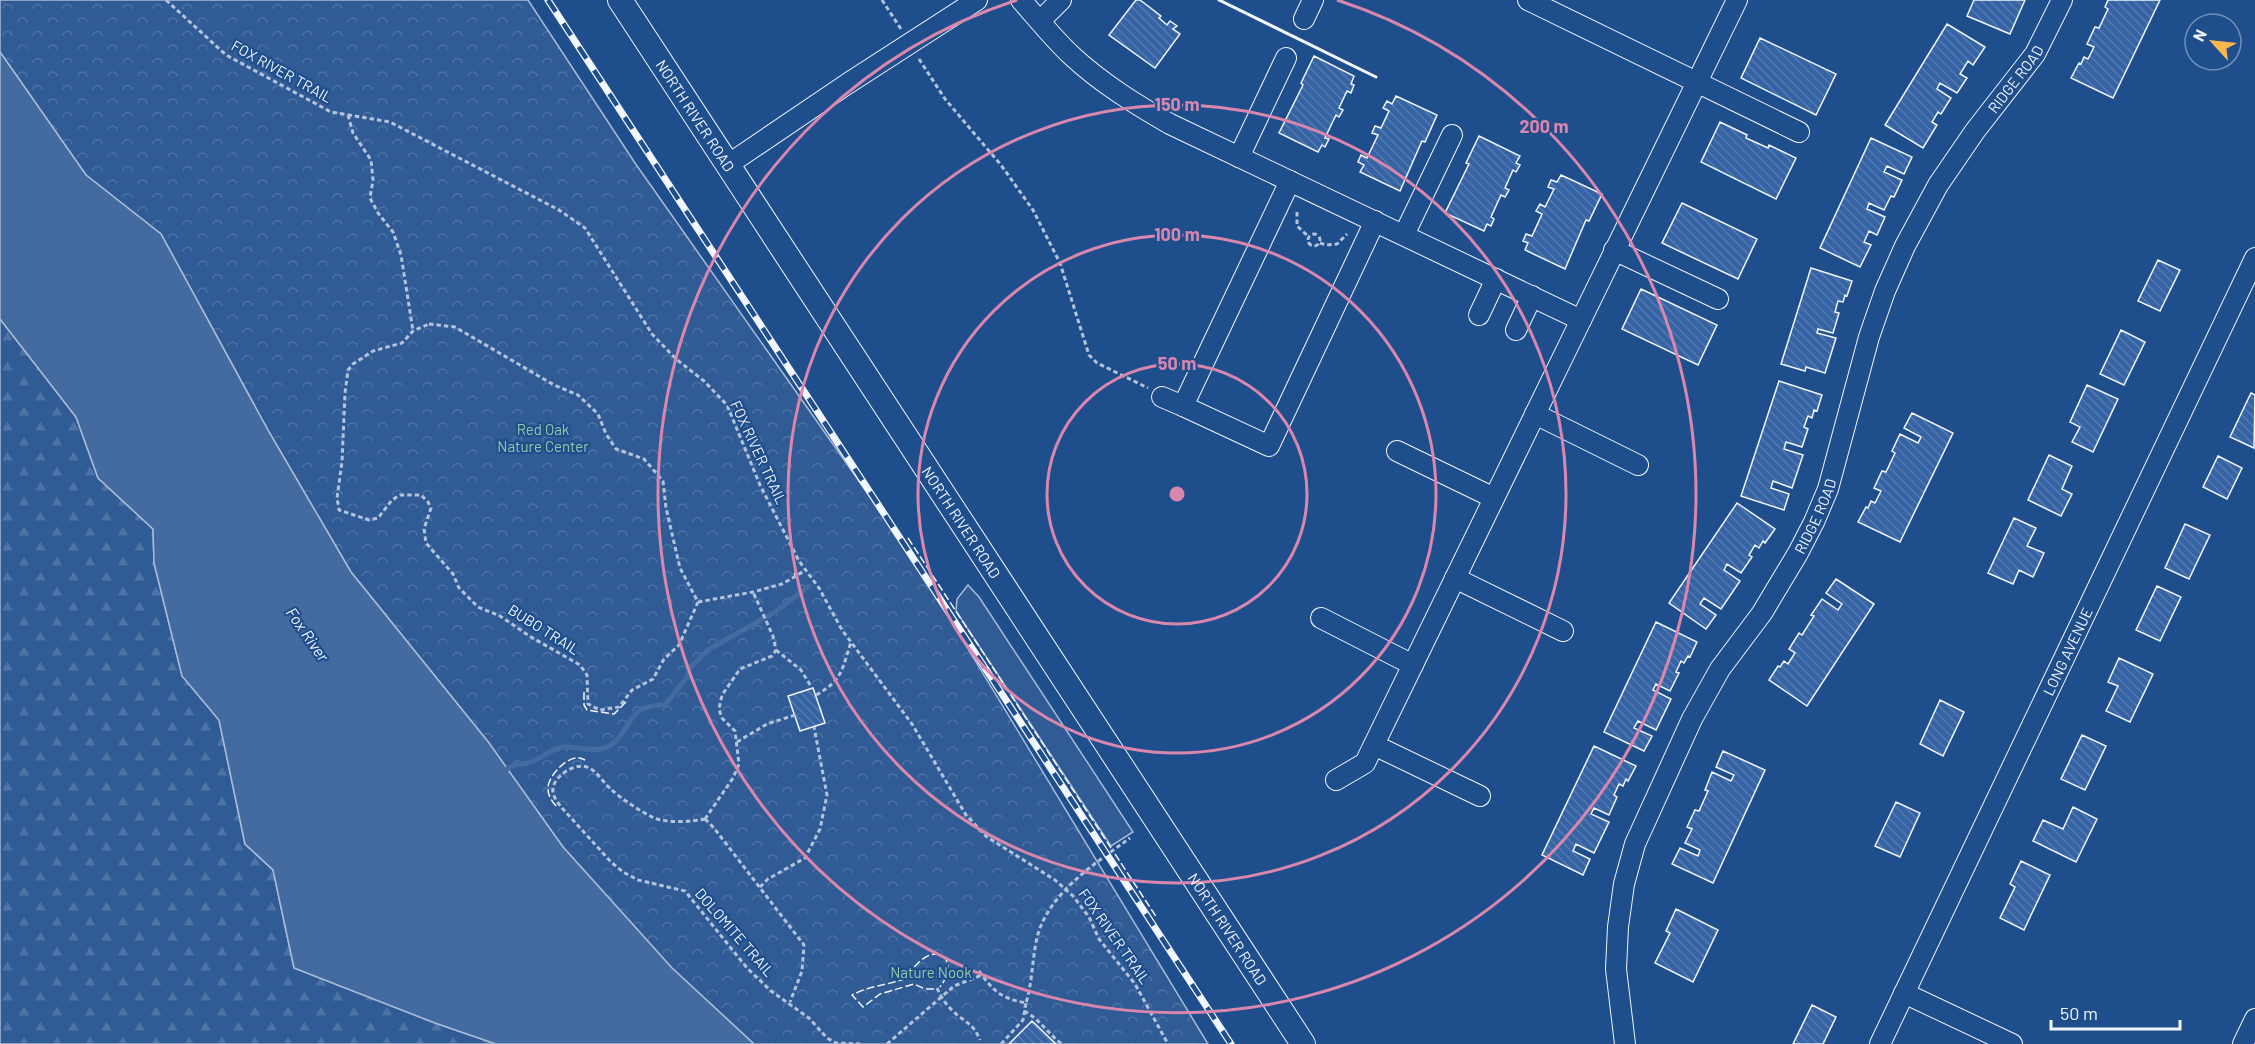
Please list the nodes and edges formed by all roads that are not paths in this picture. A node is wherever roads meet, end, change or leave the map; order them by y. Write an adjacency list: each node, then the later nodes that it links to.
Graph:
1 (620, 0): 16 (main road, NORTH RIVER ROAD)
2 (977, 0): 16 (street)
3 (1021, 0): 10 (street)
4 (1061, 0): 10 (street)
5 (1313, 0): 9 (street)
6 (1528, 0): 12 (street)
7 (1737, 0): 12 (street)
8 (2062, 0): 44 (street, RIDGE ROAD)
9 (1304, 19)
10 (1040, 21): 15 (street)
11 (1286, 57): 15 (street)
12 (1697, 82): 13 (street); 20 (street)
13 (1799, 132)
14 (1452, 135): 19 (street)
15 (1239, 157): 17 (street)
16 (729, 164): 43 (main road, NORTH RIVER ROAD)
17 (1290, 181): 18 (street); 29 (street)
18 (1375, 221): 19 (street); 29 (street)
19 (1404, 235): 22 (street)
20 (1614, 250): 24 (street); 26 (street)
21 (2255, 258): 41 (street, LONG AVENUE)
22 (1496, 279): 23 (street); 25 (street)
23 (1532, 296): 26 (street); 27 (street)
24 (1718, 299)
25 (1479, 315)
26 (1581, 320): 30 (street)
27 (1516, 330)
28 (1162, 397): 29 (street)
29 (1183, 406)
30 (1535, 414): 32 (street); 33 (street)
31 (1397, 452): 33 (street)
32 (1638, 465)
33 (1494, 498): 34 (street)
34 (1455, 578): 36 (street); 37 (street)
35 (1321, 618): 37 (street)
36 (1563, 631)
37 (1413, 665): 38 (street)
38 (1374, 745): 39 (street); 40 (street)
39 (1336, 780)
40 (1480, 796)
41 (1904, 993): 45 (street, LONG AVENUE); 46 (street)
42 (2255, 1019): 47 (street)
43 (1303, 1044)
44 (1625, 1044)
45 (1880, 1044)
46 (2012, 1044)
47 (2243, 1044)

